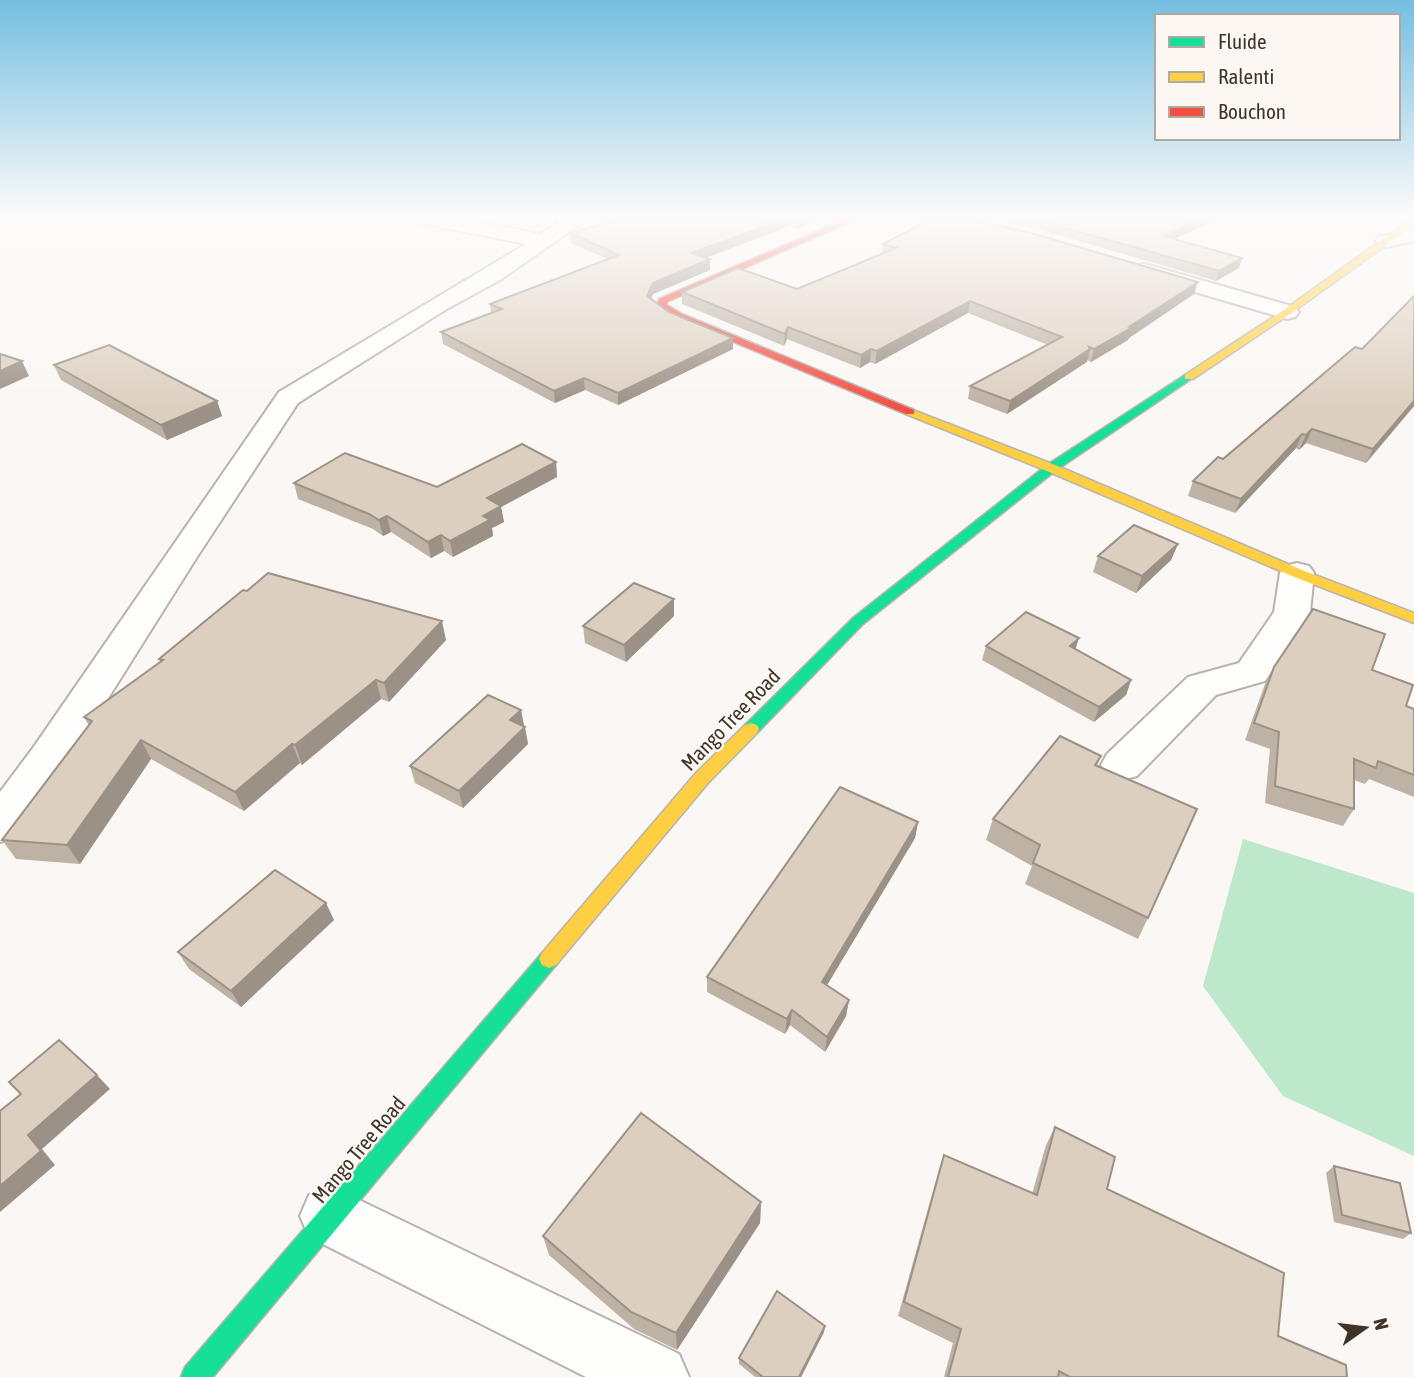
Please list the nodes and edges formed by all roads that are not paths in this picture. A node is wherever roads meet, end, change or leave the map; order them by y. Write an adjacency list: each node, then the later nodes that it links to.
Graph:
1 (482, 280): 10 (street)
2 (709, 280): 6 (main road)
3 (1178, 280): 5 (street)
4 (1331, 280): 5 (main road, Mango Tree Road)
5 (1287, 312): 6 (main road, Mango Tree Road)
6 (1051, 468): 7 (main road); 11 (main road, Mango Tree Road)
7 (1297, 573): 8 (main road); 9 (street)
8 (1414, 618)
9 (1122, 765)
10 (0, 825)
11 (330, 1216): 12 (main road, Mango Tree Road); 13 (street)
12 (195, 1377)
13 (656, 1377)

